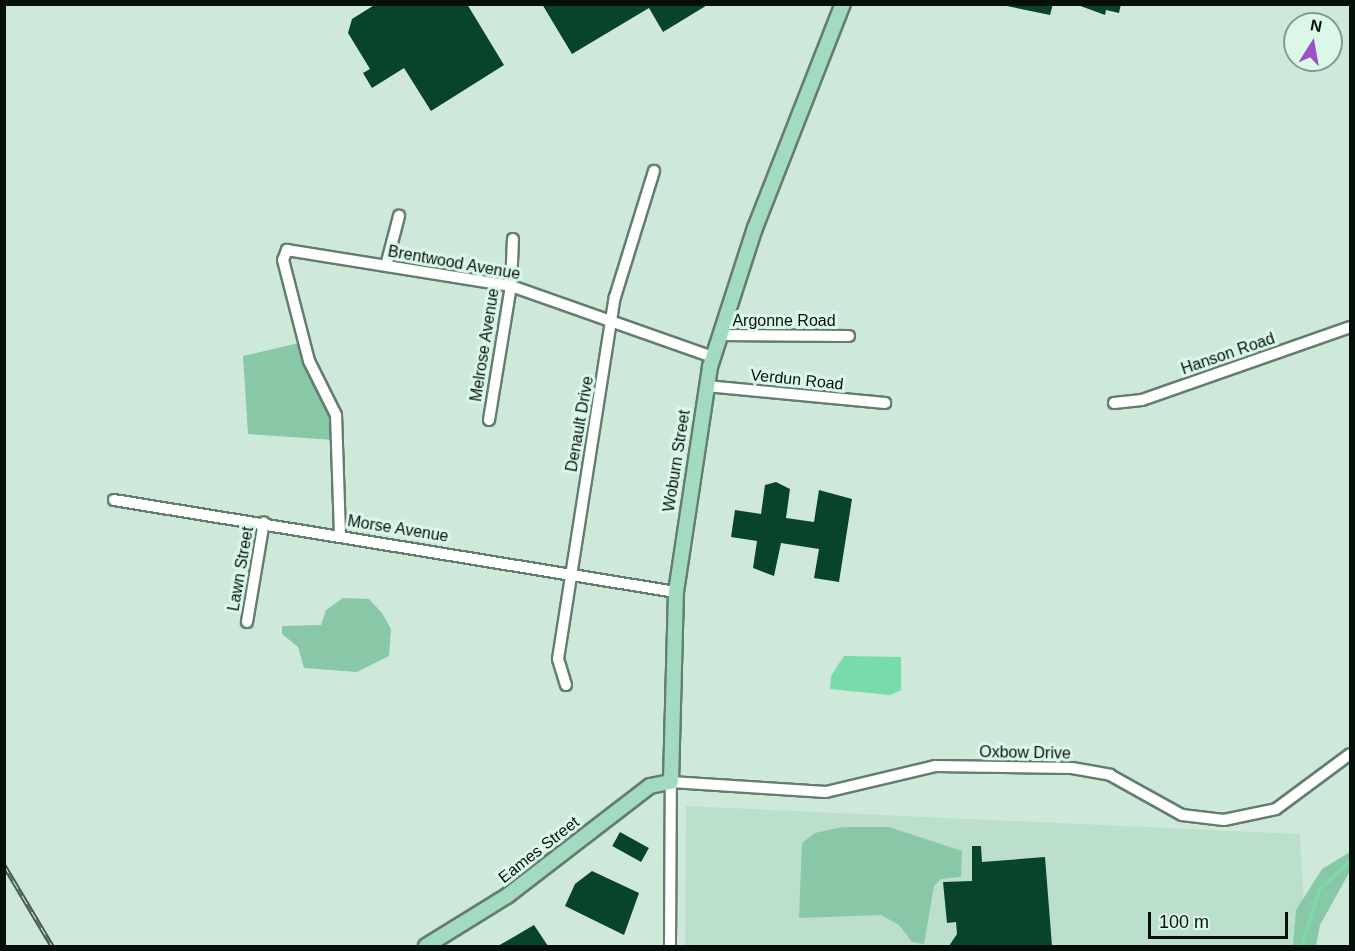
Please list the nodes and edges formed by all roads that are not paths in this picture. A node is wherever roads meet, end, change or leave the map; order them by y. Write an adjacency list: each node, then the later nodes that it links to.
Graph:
1 (843, 4): 9 (main road, Woburn Street)
2 (654, 171): 7 (street, Denault Drive)
3 (399, 216): 5 (street)
4 (513, 239): 6 (street, Melrose Avenue)
5 (386, 266): 6 (street, Brentwood Avenue); 18 (street, Brentwood Avenue)
6 (511, 286): 7 (street, Brentwood Avenue); 15 (street, Melrose Avenue)
7 (611, 321): 11 (street, Brentwood Avenue); 19 (street, Denault Drive)
8 (1350, 327): 14 (street, Hanson Road)
9 (719, 335): 10 (street, Argonne Road); 11 (main road, Woburn Street)
10 (849, 336)
11 (713, 357): 12 (main road, Woburn Street)
12 (706, 386): 13 (street, Verdun Road); 20 (main road, Woburn Street)
13 (885, 403)
14 (1114, 403)
15 (489, 420)
16 (114, 500): 17 (street, Morse Avenue)
17 (264, 522): 18 (street, Morse Avenue); 21 (street, Lawn Street)
18 (340, 535): 19 (street, Morse Avenue)
19 (571, 574): 20 (street, Morse Avenue); 22 (street, Denault Drive)
20 (676, 592): 24 (main road, Woburn Street)
21 (247, 622)
22 (566, 685)
23 (1350, 754): 24 (street, Oxbow Drive)
24 (671, 782): 25 (main road, Eames Street); 26 (street, Woburn Street)
25 (426, 946)
26 (670, 946)

